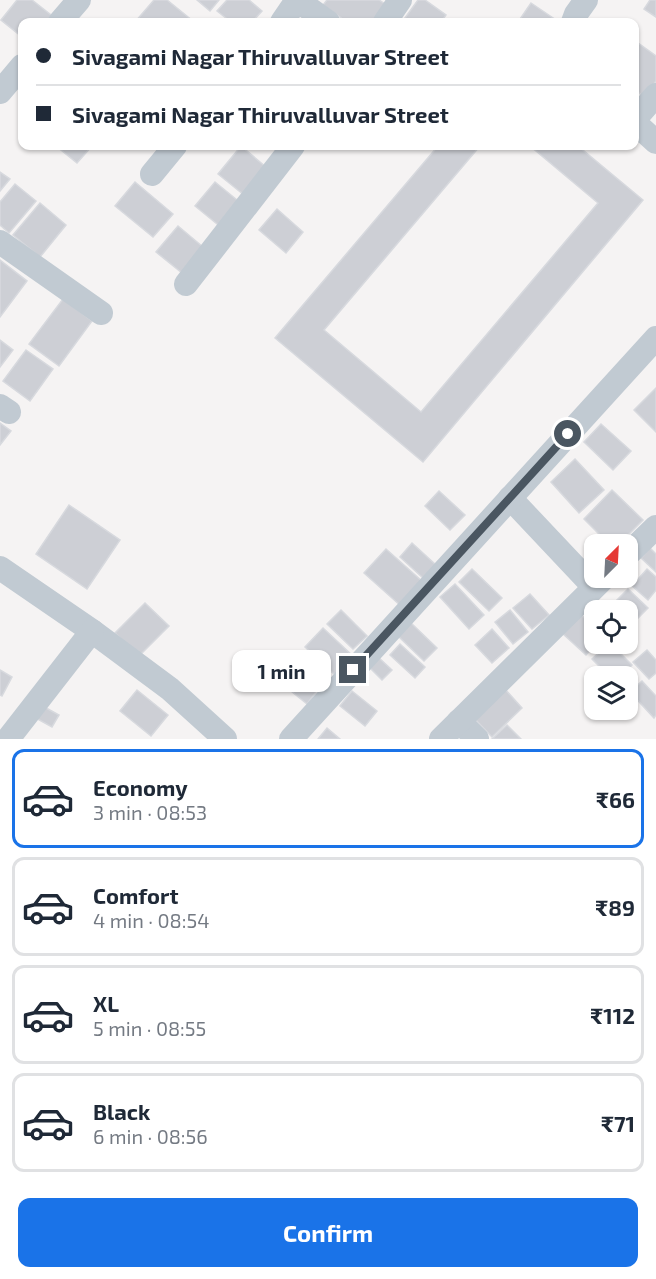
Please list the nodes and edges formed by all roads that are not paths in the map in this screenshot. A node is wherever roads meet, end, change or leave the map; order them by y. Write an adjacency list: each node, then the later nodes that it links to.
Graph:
1 (79, 0): 5 (street)
2 (297, 0): 6 (street); 7 (street)
3 (400, 0): 8 (street)
4 (586, 0): 9 (street)
5 (63, 18)
6 (285, 18)
7 (322, 18)
8 (388, 18)
9 (574, 18)
10 (18, 71): 11 (street)
11 (0, 92)
12 (656, 95): 13 (street)
13 (639, 115)
14 (639, 126): 15 (street)
15 (656, 142)
16 (172, 150): 18 (street)
17 (290, 150): 20 (street)
18 (152, 174)
19 (0, 242): 21 (street)
20 (186, 284)
21 (100, 313)
22 (656, 338): 23 (street)
23 (510, 498): 27 (street); 33 (street)
24 (656, 526): 25 (street)
25 (638, 544)
26 (0, 568): 29 (street)
27 (584, 568)
28 (593, 588): 30 (street)
29 (92, 632): 31 (street); 32 (street)
30 (459, 721): 34 (street); 35 (street)
31 (8, 739)
32 (225, 739)
33 (291, 739)
34 (441, 739)
35 (477, 739)

